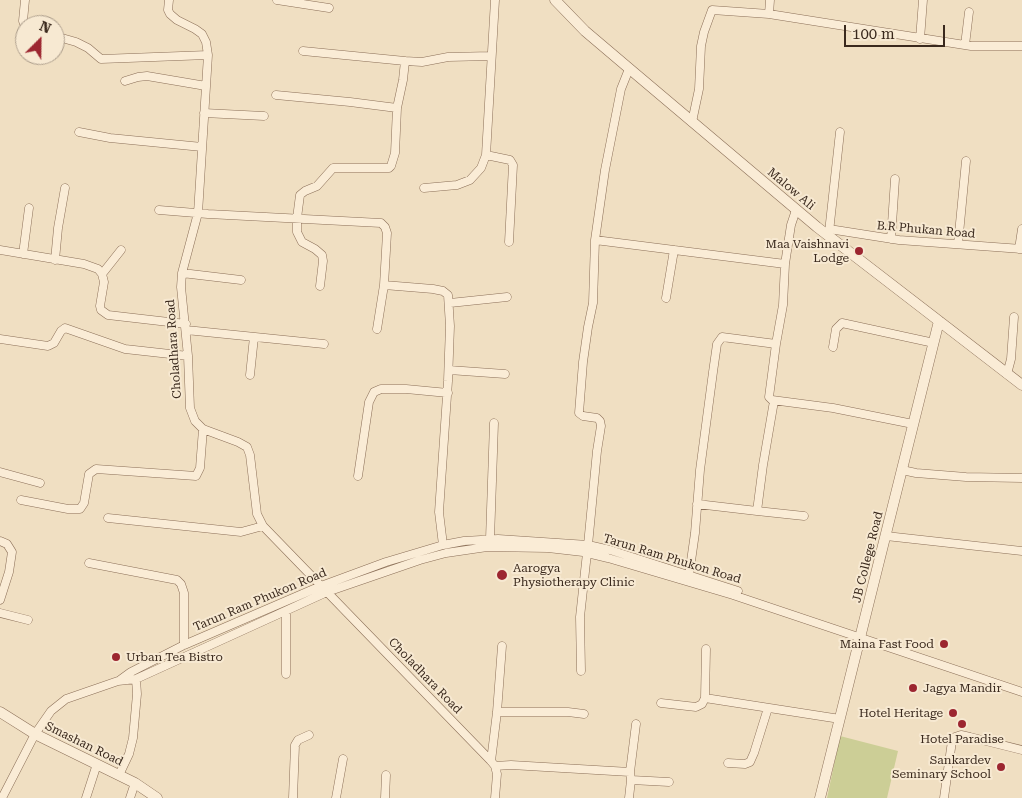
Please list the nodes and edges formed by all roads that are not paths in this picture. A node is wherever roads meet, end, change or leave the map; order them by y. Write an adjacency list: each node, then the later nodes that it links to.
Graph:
1 (25, 0): 14 (street)
2 (169, 0): 20 (street, Choladhara Road)
3 (277, 0): 9 (street)
4 (495, 0): 21 (street)
5 (555, 0): 23 (street, Malow Ali)
6 (712, 0): 11 (street)
7 (770, 0): 13 (street)
8 (923, 0): 15 (street)
9 (289, 1): 10 (street)
10 (329, 8)
11 (712, 10): 13 (street); 30 (street)
12 (969, 12): 17 (street)
13 (769, 14): 15 (street)
14 (24, 15)
15 (920, 38): 17 (street)
16 (65, 39): 20 (street)
17 (965, 45): 18 (street)
18 (1022, 46)
19 (303, 51): 22 (street)
20 (208, 55): 25 (street, Choladhara Road)
21 (491, 56): 22 (street); 34 (street)
22 (405, 61): 27 (street)
23 (629, 69): 30 (street, Malow Ali); 47 (street)
24 (126, 81): 25 (street)
25 (206, 86): 28 (street, Choladhara Road)
26 (276, 95): 27 (street)
27 (397, 108): 43 (street)
28 (204, 113): 29 (street); 33 (street, Choladhara Road)
29 (264, 116)
30 (692, 122): 41 (street, Malow Ali)
31 (79, 132): 33 (street)
32 (840, 132): 45 (street)
33 (202, 147): 42 (street, Choladhara Road)
34 (486, 155): 38 (street); 48 (street)
35 (966, 161): 49 (street)
36 (895, 179): 46 (street)
37 (65, 188): 55 (street)
38 (424, 188)
39 (29, 208): 54 (street)
40 (159, 210): 42 (street)
41 (796, 210): 45 (street, Malow Ali); 56 (street)
42 (198, 214): 43 (street); 57 (street, Choladhara Road)
43 (297, 218): 60 (street); 61 (street)
44 (1022, 229): 50 (street)
45 (828, 232): 46 (street, B.R Phukan Road); 66 (street, Malow Ali)
46 (891, 239): 49 (street, B.R Phukan Road)
47 (595, 240): 53 (street); 101 (street)
48 (509, 242)
49 (958, 244): 50 (street, B.R Phukan Road)
50 (1020, 249)
51 (0, 250): 54 (street)
52 (121, 250): 58 (street)
53 (674, 250): 56 (street); 63 (street)
54 (23, 254): 55 (street)
55 (55, 260): 58 (street)
56 (785, 264): 73 (street)
57 (182, 272): 59 (street); 67 (street, Choladhara Road)
58 (102, 274): 67 (street)
59 (241, 280)
60 (384, 285): 64 (street); 68 (street)
61 (320, 286)
62 (507, 297): 64 (street)
63 (666, 298)
64 (450, 303): 76 (street)
65 (1014, 317): 78 (street)
66 (938, 321): 71 (street, JB College Road); 78 (street, Malow Ali)
67 (186, 327): 69 (street); 75 (street, Choladhara Road)
68 (377, 329)
69 (254, 337): 72 (street); 79 (street)
70 (0, 339): 75 (street)
71 (934, 343): 74 (street); 84 (street, JB College Road)
72 (324, 344)
73 (776, 344): 82 (street); 92 (street)
74 (833, 347)
75 (188, 356): 85 (street, Choladhara Road)
76 (449, 370): 77 (street); 81 (street)
77 (505, 374)
78 (1007, 374): 80 (street, Malow Ali)
79 (250, 375)
80 (1022, 385)
81 (448, 393): 88 (street); 100 (street)
82 (774, 401): 84 (street); 93 (street)
83 (494, 423): 98 (street)
84 (913, 424): 86 (street, JB College Road)
85 (203, 430): 91 (street); 96 (street, Choladhara Road)
86 (902, 470): 89 (street); 97 (street, JB College Road)
87 (0, 472): 90 (street)
88 (358, 476)
89 (1022, 478)
90 (40, 483)
91 (21, 500)
92 (697, 504): 93 (street); 105 (street)
93 (757, 511): 94 (street)
94 (804, 516)
95 (108, 518): 96 (street)
96 (264, 526): 106 (street, Choladhara Road)
97 (886, 536): 102 (street); 111 (street, JB College Road)
98 (490, 539): 100 (street, Tarun Ram Phukon Road); 101 (street, Tarun Ram Phukon Road)
99 (0, 541): 107 (street)
100 (443, 545): 106 (street, Tarun Ram Phukon Road)
101 (588, 545): 105 (street, Tarun Ram Phukon Road)
102 (1022, 551)
103 (587, 553): 106 (street, Tarun Ram Phukon Road); 111 (street, Tarun Ram Phukon Road); 115 (street)
104 (88, 563): 112 (street)
105 (688, 575): 111 (street, Tarun Ram Phukon Road)
106 (324, 589): 109 (street, Tarun Ram Phukon Road); 112 (street, Tarun Ram Phukon Road); 133 (street, Choladhara Road)
107 (0, 600)
108 (0, 612): 110 (street)
109 (286, 612): 116 (street); 117 (street, Tarun Ram Phukon Road)
110 (28, 620)
111 (862, 634): 119 (street, Tarun Ram Phukon Road); 120 (street, Tarun Ram Phukon Road); 127 (street, JB College Road)
112 (184, 645): 118 (street, Tarun Ram Phukon Road)
113 (502, 646): 125 (street)
114 (706, 649): 121 (street)
115 (581, 671)
116 (286, 674)
117 (136, 678): 118 (street, Tarun Ram Phukon Road); 136 (street)
118 (118, 681): 129 (street, Tarun Ram Phukon Road)
119 (1022, 686)
120 (1022, 692)
121 (704, 698): 122 (street); 123 (street)
122 (661, 703)
123 (768, 708): 127 (street); 134 (street)
124 (0, 712): 129 (street, Smashan Road)
125 (497, 712): 126 (street); 133 (street)
126 (584, 714)
127 (840, 719): 150 (street, JB College Road)
128 (636, 724): 138 (street)
129 (35, 734): 135 (street, Smashan Road); 141 (street, Tarun Ram Phukon Road)
130 (309, 734): 145 (street)
131 (1022, 750): 151 (street)
132 (343, 759): 146 (street)
133 (493, 763): 138 (street); 148 (street)
134 (728, 763)
135 (97, 764): 136 (street, Smashan Road); 142 (street)
136 (119, 775): 140 (street, Smashan Road)
137 (386, 775): 147 (street)
138 (630, 776): 139 (street); 149 (street)
139 (669, 782)
140 (135, 783): 143 (street); 144 (street, Smashan Road)
141 (2, 798)
142 (86, 798)
143 (130, 798)
144 (158, 798)
145 (293, 798)
146 (336, 798)
147 (385, 798)
148 (495, 798)
149 (629, 798)
150 (820, 798)
151 (944, 798)

